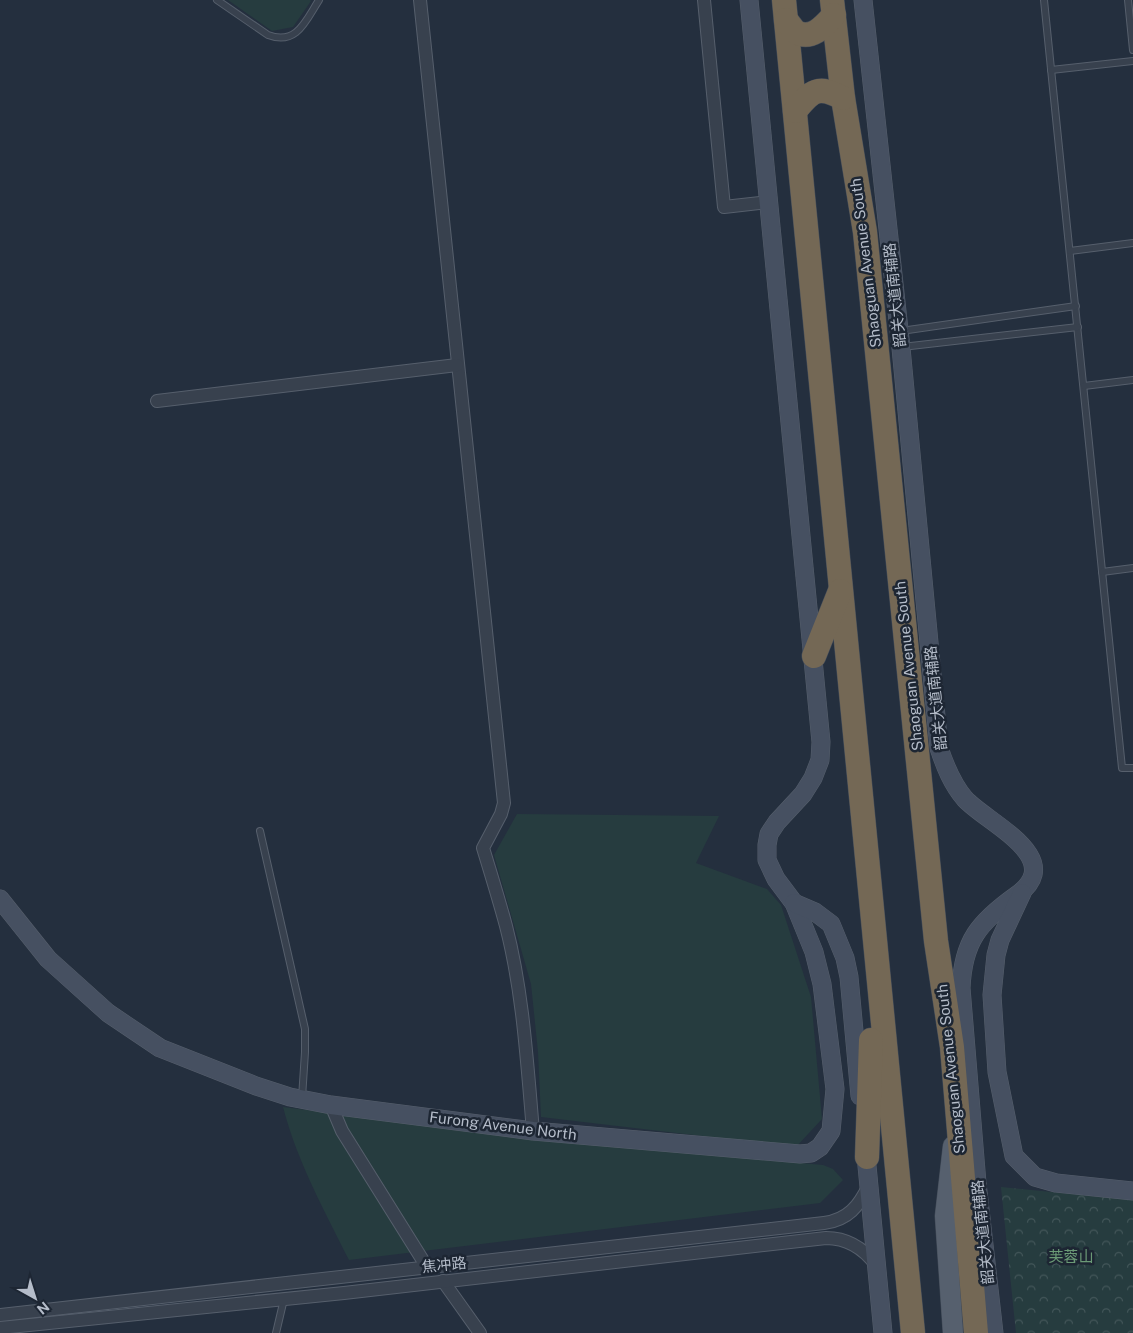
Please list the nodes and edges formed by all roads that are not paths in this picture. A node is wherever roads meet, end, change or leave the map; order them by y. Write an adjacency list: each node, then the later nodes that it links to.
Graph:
1 (217, 0): 2 (lane)
2 (319, 0)
3 (420, 0): 22 (street)
4 (704, 0): 16 (street)
5 (749, 0): 16 (street)
6 (863, 0): 21 (street, 韶关大道南辅路)
7 (1044, 0): 13 (lane)
8 (1128, 0): 11 (lane)
9 (833, 7): 10 (highway); 14 (highway, Shaoguan Avenue South)
10 (784, 10): 15 (highway)
11 (1133, 50)
12 (1133, 61): 13 (lane)
13 (1051, 70): 18 (lane)
14 (843, 98): 15 (highway); 38 (highway, Shaoguan Avenue South)
15 (795, 111): 28 (highway)
16 (769, 202): 29 (street)
17 (1133, 243): 18 (lane)
18 (1070, 250): 19 (lane)
19 (1076, 306): 20 (lane); 21 (lane)
20 (1078, 327): 21 (lane); 24 (lane)
21 (900, 339): 32 (street, 韶关大道南辅路)
22 (457, 365): 25 (street); 39 (street)
23 (1133, 380): 24 (lane)
24 (1084, 386): 27 (lane)
25 (157, 401)
26 (1133, 568): 27 (lane)
27 (1102, 572): 30 (lane)
28 (841, 587): 29 (highway); 35 (highway)
29 (814, 656): 34 (street)
30 (1133, 768)
31 (260, 831): 36 (lane)
32 (1023, 890): 42 (street); 55 (street, 韶关大道南辅路)
33 (0, 899): 36 (street, Furong Avenue North)
34 (794, 903): 39 (street, Furong Avenue North); 40 (street)
35 (875, 954): 40 (highway); 52 (highway)
36 (302, 1099): 37 (street, Furong Avenue North)
37 (331, 1105): 39 (street, Furong Avenue North); 44 (street)
38 (957, 1116): 53 (main road); 54 (highway, Shaoguan Avenue South)
39 (533, 1131)
40 (867, 1156): 41 (street)
41 (870, 1183): 43 (street); 44 (street, 焦冲路)
42 (1133, 1191)
43 (876, 1265): 45 (street, 焦冲路); 51 (street)
44 (427, 1267): 47 (street, 焦冲路)
45 (443, 1281): 46 (street, 焦冲路); 50 (street)
46 (284, 1299): 48 (street, 焦冲路); 49 (lane)
47 (0, 1315)
48 (0, 1328)
49 (276, 1333)
50 (480, 1333)
51 (883, 1333)
52 (913, 1333)
53 (953, 1333)
54 (976, 1333)
55 (994, 1333)

